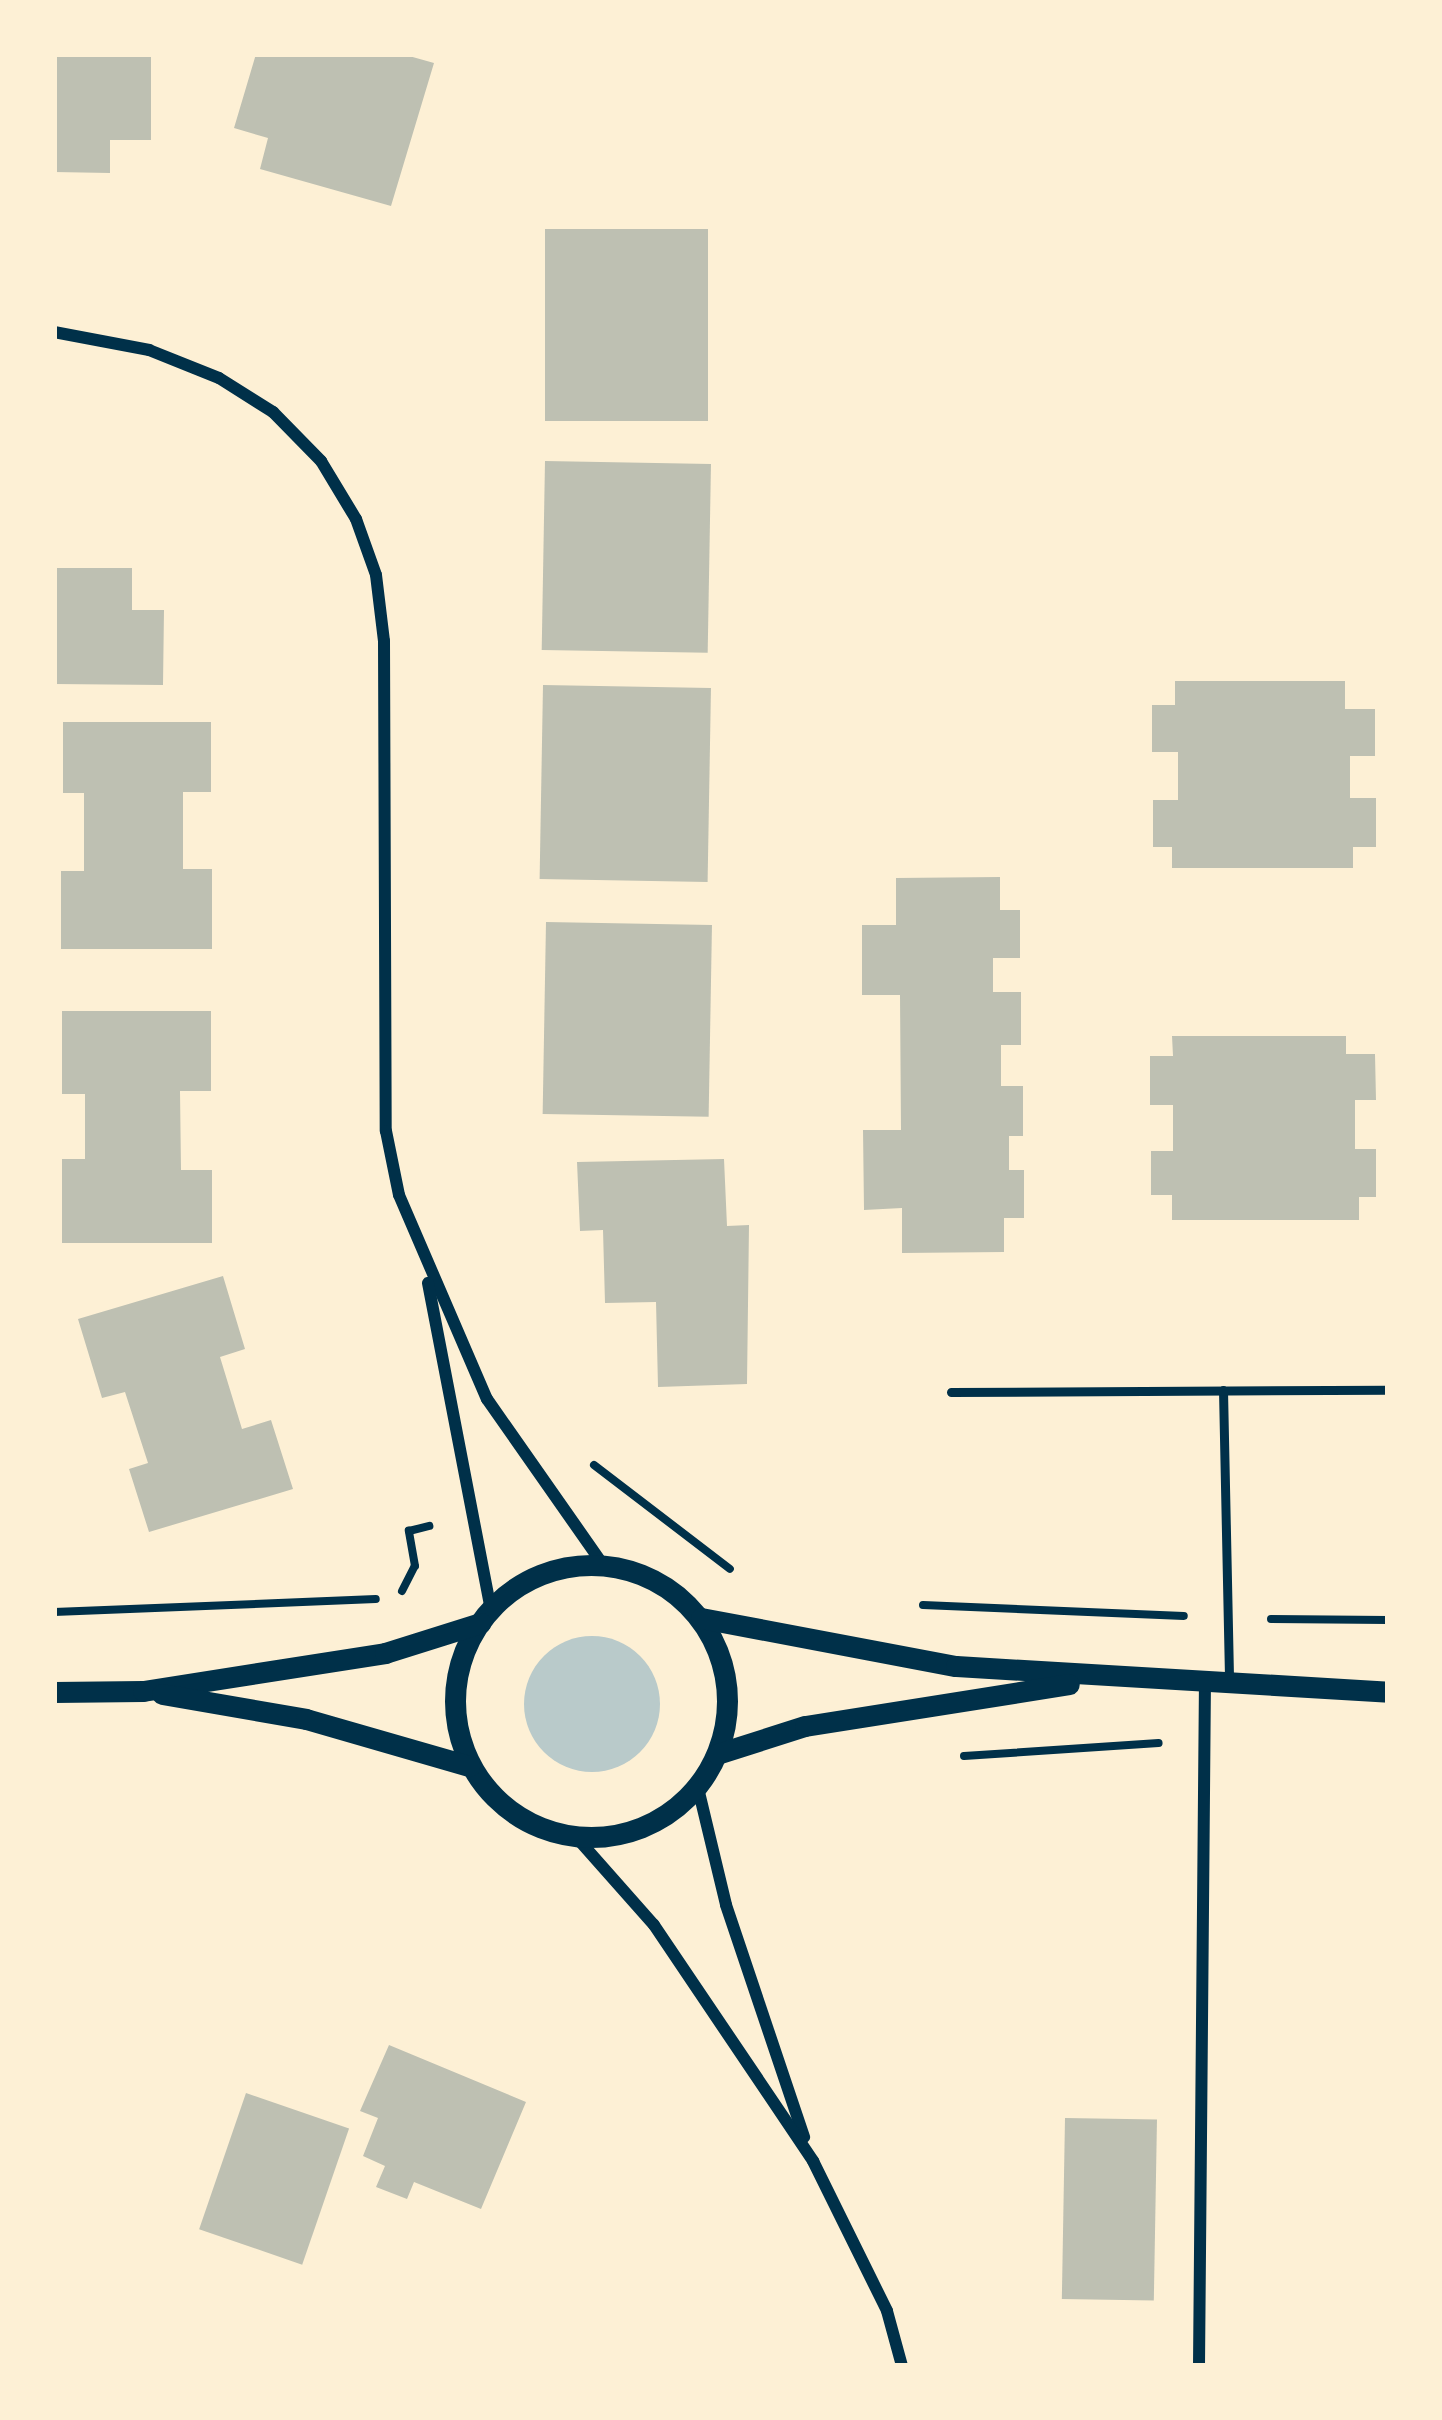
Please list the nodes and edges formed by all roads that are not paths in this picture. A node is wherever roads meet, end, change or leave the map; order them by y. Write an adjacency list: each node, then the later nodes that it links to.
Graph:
1 (54, 332): 2 (street)
2 (424, 1264): 6 (street); 7 (street)
3 (1223, 1390): 4 (lane); 5 (lane); 11 (lane)
4 (1388, 1390)
5 (951, 1392)
6 (604, 1566): 7 (street); 8 (street)
7 (485, 1617): 12 (street); 16 (street)
8 (700, 1618): 9 (street); 15 (street)
9 (1099, 1679): 10 (street); 15 (street)
10 (1205, 1679): 11 (street); 21 (street)
11 (1229, 1682): 14 (street)
12 (143, 1691): 13 (street); 16 (street)
13 (54, 1692)
14 (1388, 1692)
15 (717, 1754): 17 (street)
16 (470, 1766): 18 (street)
17 (698, 1788): 18 (street); 19 (street)
18 (578, 1838): 19 (street)
19 (813, 2161): 20 (street)
20 (902, 2366)
21 (1199, 2366)

